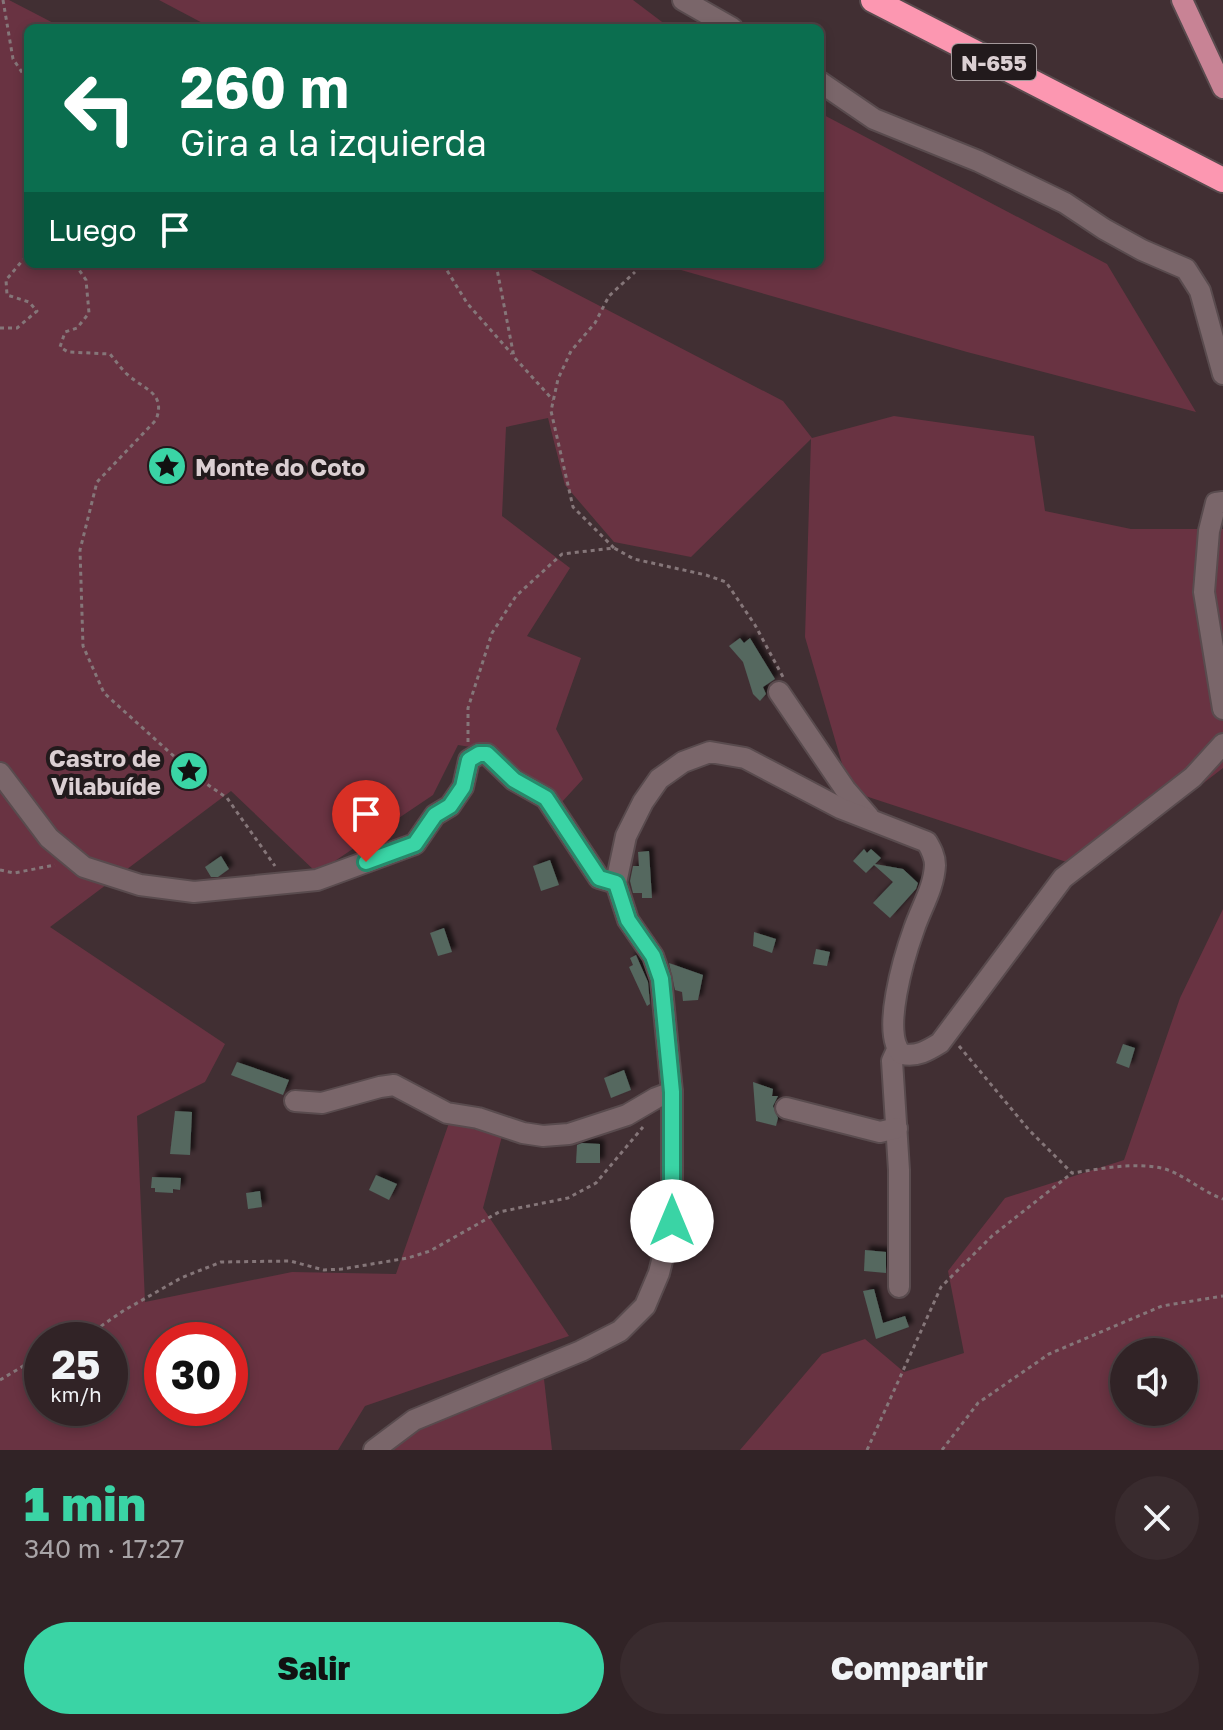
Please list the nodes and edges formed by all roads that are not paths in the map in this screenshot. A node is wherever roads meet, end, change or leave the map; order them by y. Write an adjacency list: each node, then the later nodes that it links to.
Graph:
1 (683, 0): 4 (street)
2 (873, 0): 7 (highway, N-655)
3 (1182, 0): 6 (main road)
4 (725, 24)
5 (824, 85): 8 (street)
6 (1223, 88)
7 (1223, 180)
8 (1223, 374)
9 (1223, 502): 11 (street)
10 (784, 700): 14 (street)
11 (1223, 709)
12 (1223, 744): 16 (street)
13 (0, 773): 15 (street)
14 (874, 823): 15 (street); 16 (street)
15 (616, 883): 17 (street)
16 (897, 1050): 20 (street)
17 (664, 1095): 18 (street); 22 (street)
18 (295, 1101)
19 (786, 1108): 20 (street)
20 (897, 1128): 21 (street)
21 (899, 1287)
22 (374, 1450)

